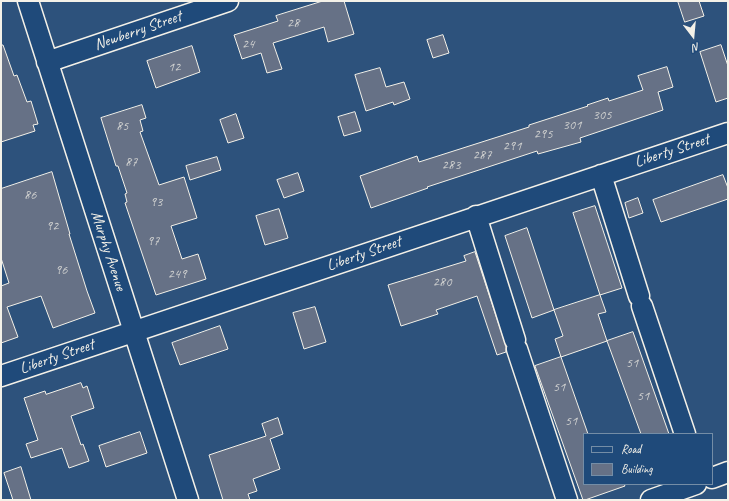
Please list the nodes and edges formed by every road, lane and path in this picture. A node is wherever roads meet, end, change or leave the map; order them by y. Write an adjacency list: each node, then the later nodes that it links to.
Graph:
1 (28, 1): 3 (street, Murphy Avenue)
2 (228, 1): 3 (street, Newberry Street)
3 (47, 62): 7 (street, Murphy Avenue)
4 (728, 133): 5 (street, Liberty Street)
5 (601, 175): 6 (street, Liberty Street); 9 (street)
6 (476, 216): 7 (street, Liberty Street); 15 (street)
7 (133, 331): 8 (street, Liberty Street); 14 (street, Murphy Avenue)
8 (1, 376)
9 (685, 433)
10 (728, 472): 11 (street)
11 (713, 478)
12 (694, 485): 13 (street)
13 (673, 496): 16 (street)
14 (188, 500)
15 (567, 500)
16 (651, 500)

